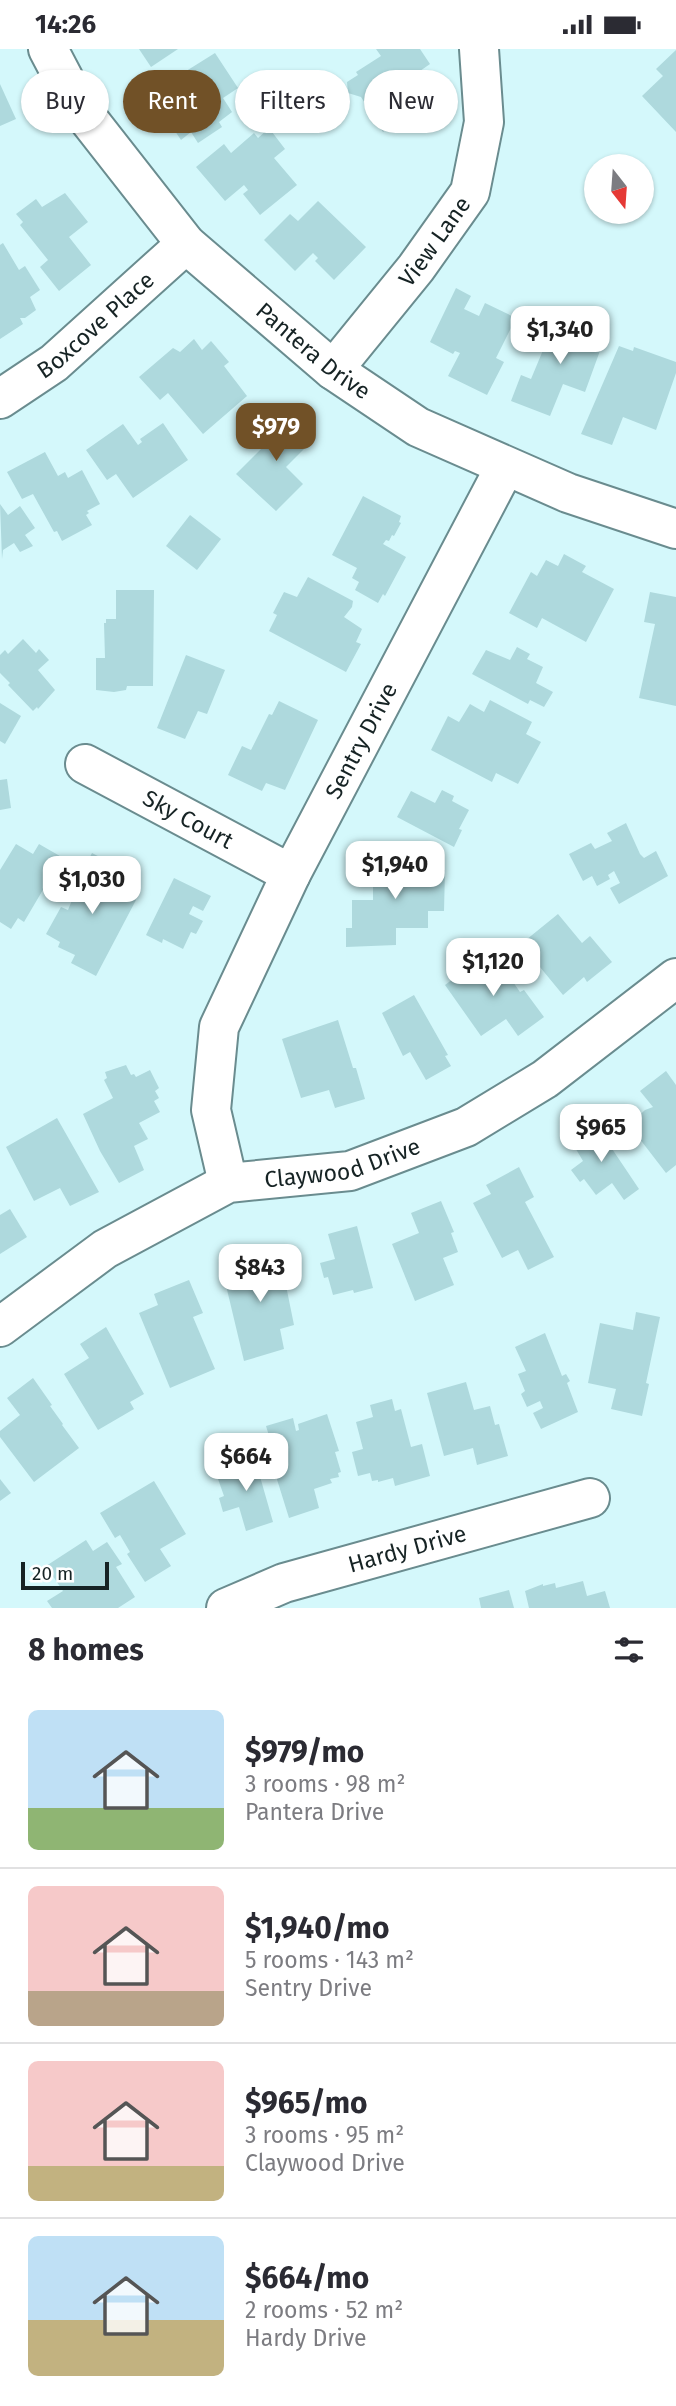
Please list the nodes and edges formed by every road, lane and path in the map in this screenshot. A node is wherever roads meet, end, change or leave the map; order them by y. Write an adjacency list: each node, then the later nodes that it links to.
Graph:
1 (48, 49): 3 (street, Pantera Drive)
2 (479, 49): 4 (street, View Lane)
3 (186, 244): 4 (street, Pantera Drive); 5 (street, Boxcove Place)
4 (333, 370): 6 (street, Pantera Drive)
5 (0, 399)
6 (505, 467): 7 (street, Pantera Drive); 9 (street, Sentry Drive)
7 (676, 529)
8 (85, 764): 9 (street, Sky Court)
9 (291, 874): 11 (street, Sentry Drive)
10 (676, 978): 11 (street, Claywood Drive)
11 (228, 1183): 12 (street, Claywood Drive)
12 (0, 1327)
13 (590, 1498): 14 (street, Hardy Drive)
14 (226, 1608)

